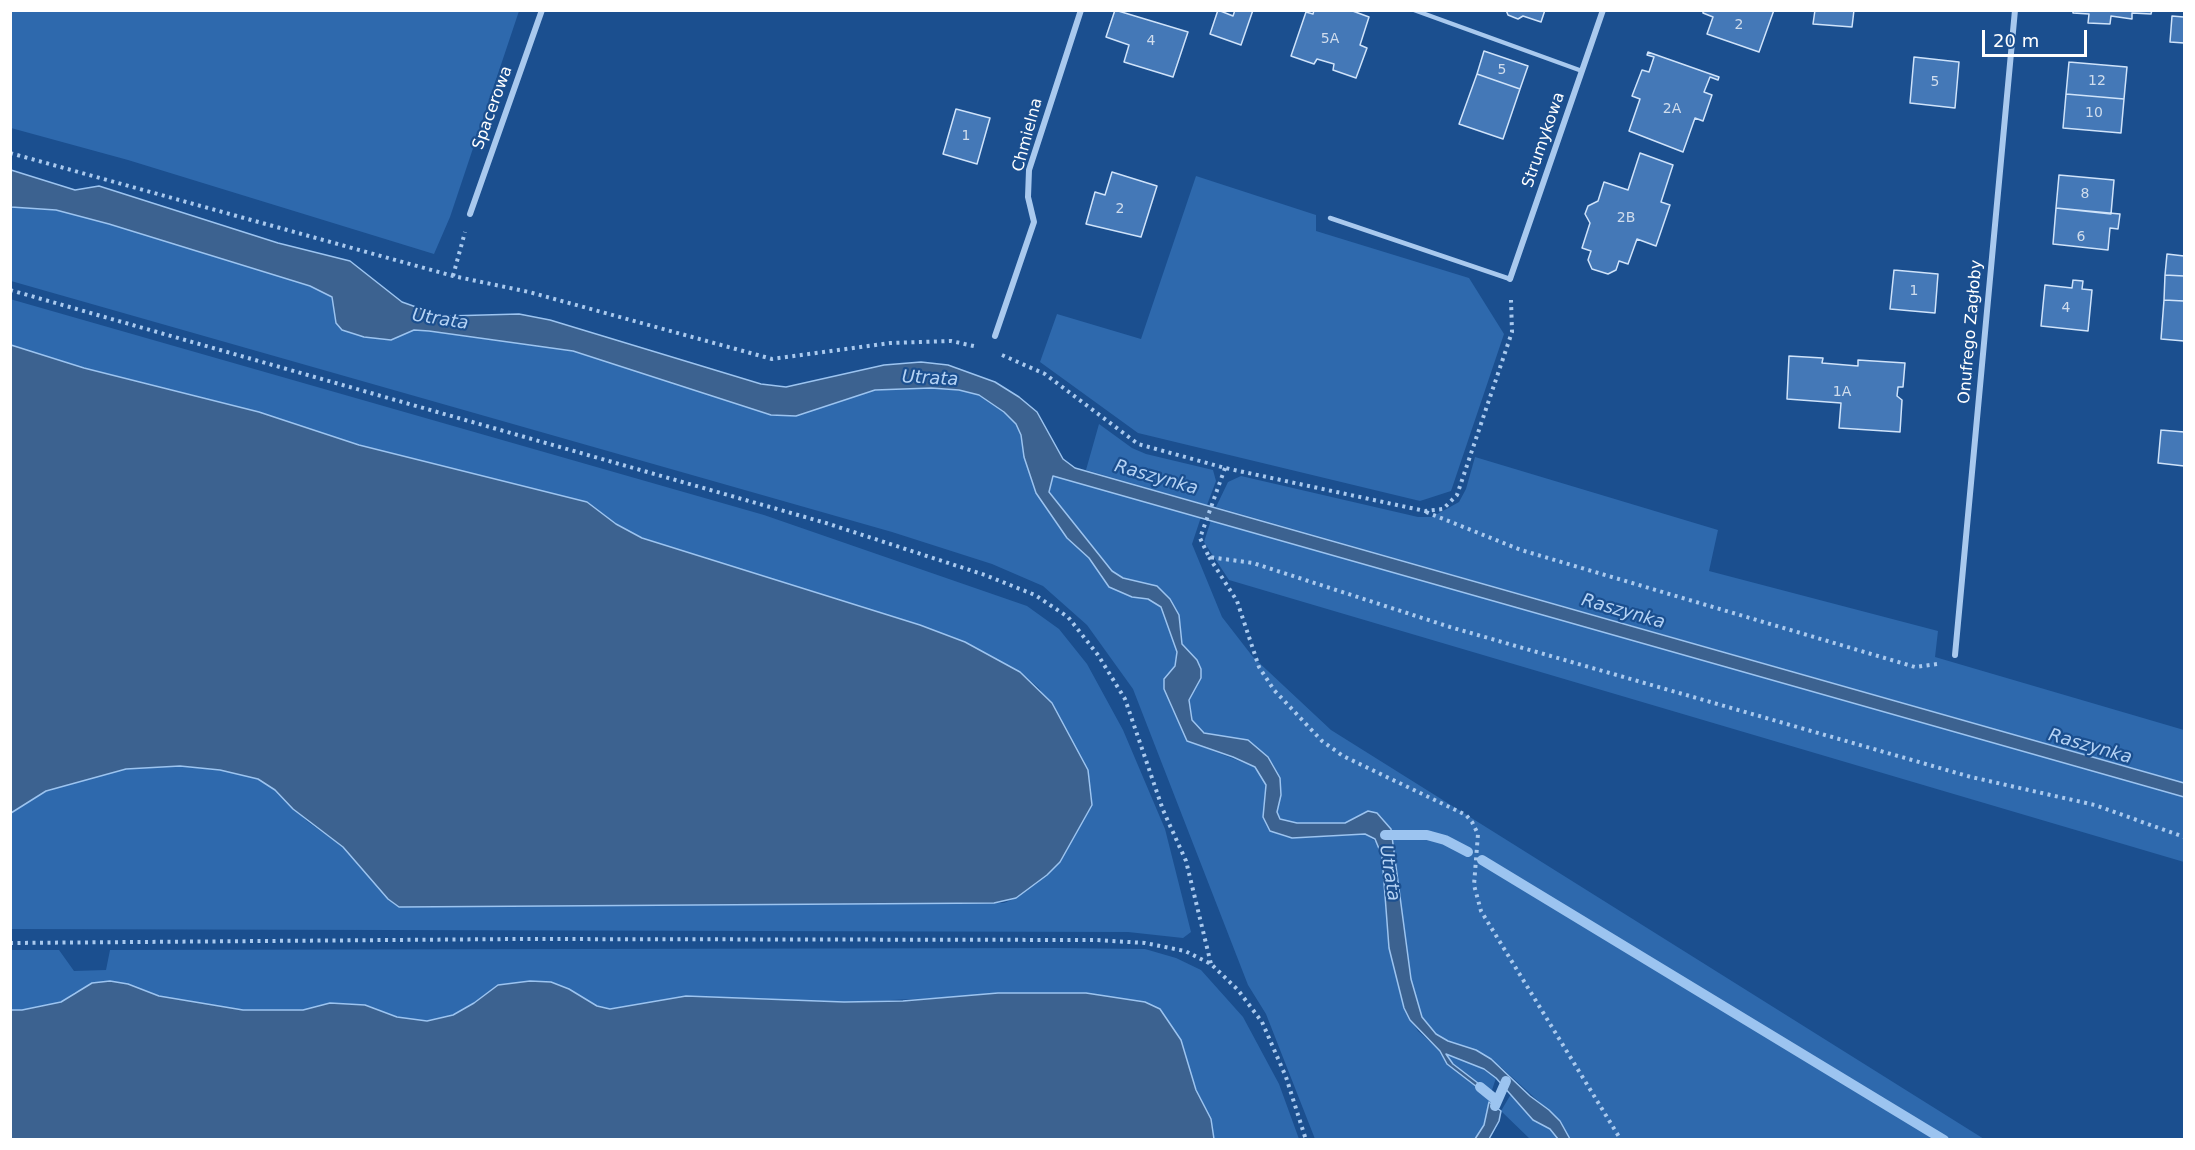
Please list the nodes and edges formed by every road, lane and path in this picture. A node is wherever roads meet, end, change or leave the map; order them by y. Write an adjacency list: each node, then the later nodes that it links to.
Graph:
1 (542, 10): 8 (street, Spacerowa)
2 (1081, 10): 13 (street, Chmielna)
3 (1414, 10): 6 (lane)
4 (1603, 10): 6 (street, Strumykowa)
5 (2015, 10): 18 (street, Onufrego Zagłoby)
6 (1582, 71): 11 (street, Strumykowa)
7 (10, 153): 10 (path)
8 (470, 214): 10 (path)
9 (1330, 218): 11 (lane)
10 (453, 276): 14 (path)
11 (1510, 279): 16 (path)
12 (10, 290): 21 (path)
13 (995, 336): 14 (path)
14 (990, 350): 15 (path)
15 (1225, 468): 16 (path); 17 (path)
16 (1425, 512): 18 (path)
17 (1209, 557): 19 (path); 23 (path)
18 (1955, 656)
19 (2184, 837)
20 (10, 943): 21 (path)
21 (1211, 964): 22 (path)
22 (1306, 1140)
23 (1621, 1140)

